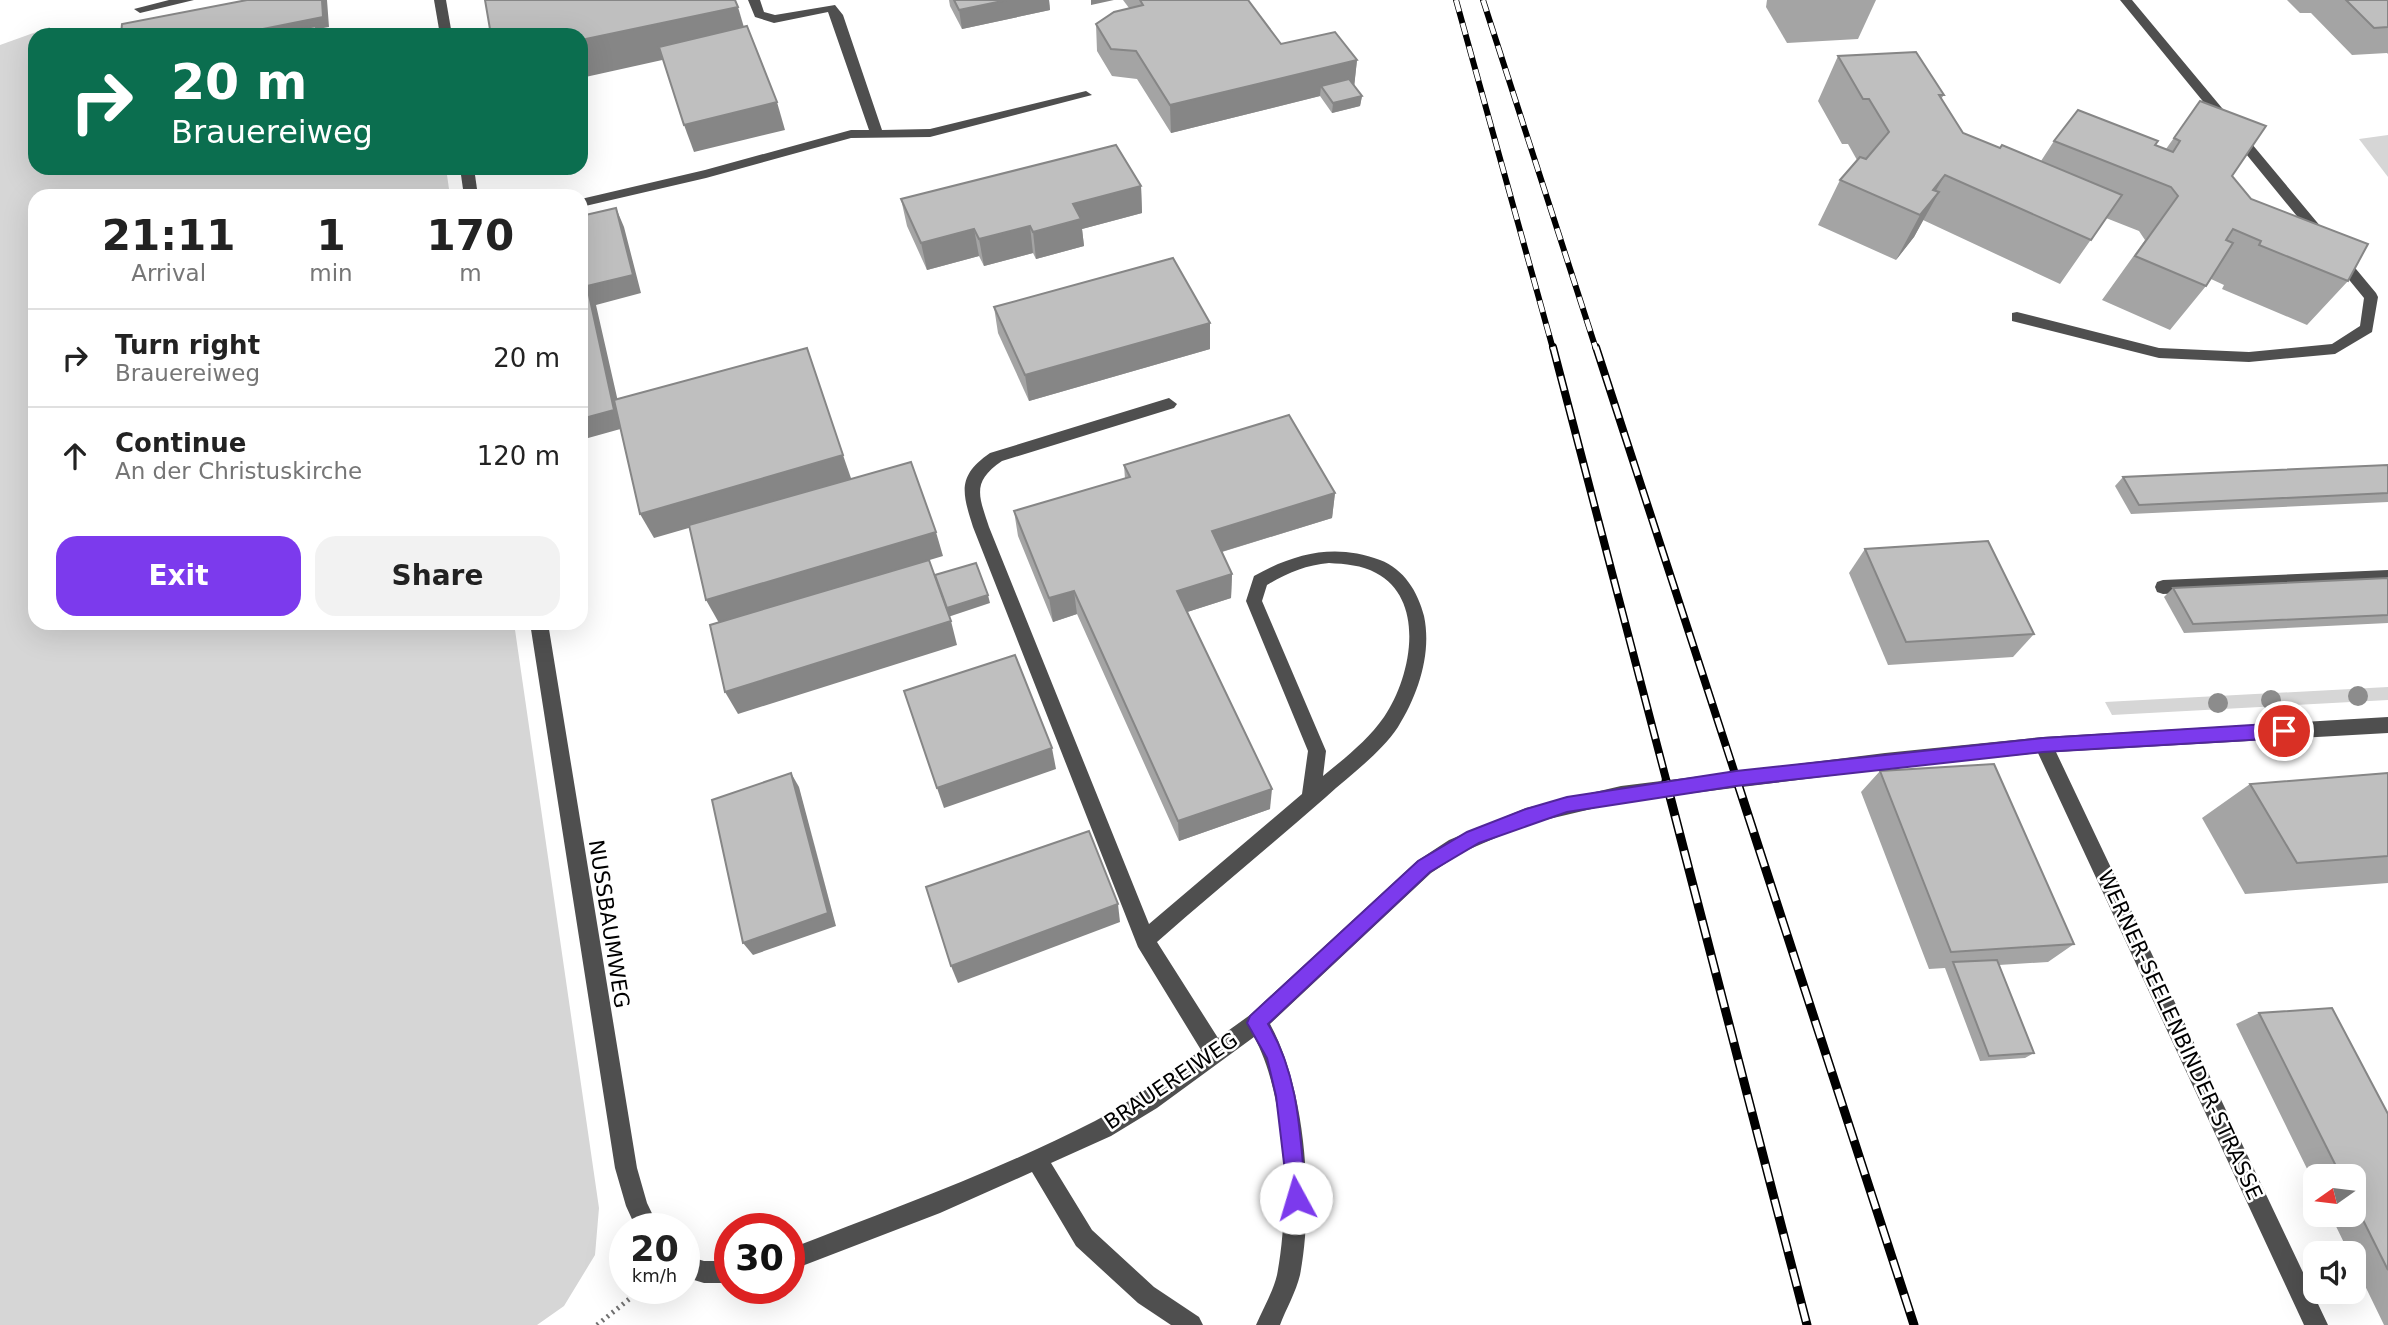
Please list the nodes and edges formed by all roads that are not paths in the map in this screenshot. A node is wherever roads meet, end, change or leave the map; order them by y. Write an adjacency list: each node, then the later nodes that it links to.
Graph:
1 (188, 0): 5 (street)
2 (440, 0): 6 (street)
3 (754, 0): 8 (street)
4 (2126, 0): 10 (street)
5 (140, 9)
6 (445, 28)
7 (1086, 95): 8 (street)
8 (877, 134): 9 (street)
9 (588, 201)
10 (2017, 317)
11 (1169, 404): 18 (street)
12 (2388, 577): 13 (street)
13 (2163, 587)
14 (540, 630): 22 (street, NUSSBAUMWEG)
15 (2388, 725): 16 (street, BRAUEREIWEG)
16 (2043, 745): 19 (street, BRAUEREIWEG); 26 (street, WERNER-SEELENBINDER-STRASSE)
17 (1311, 798): 17 (street); 18 (street)
18 (1145, 940): 20 (street)
19 (1256, 1023): 20 (street, BRAUEREIWEG); 25 (street)
20 (1216, 1054): 21 (street, BRAUEREIWEG)
21 (1037, 1160): 23 (street, BRAUEREIWEG); 24 (street)
22 (640, 1213)
23 (805, 1253)
24 (1191, 1325)
25 (1268, 1325)
26 (2316, 1325)

